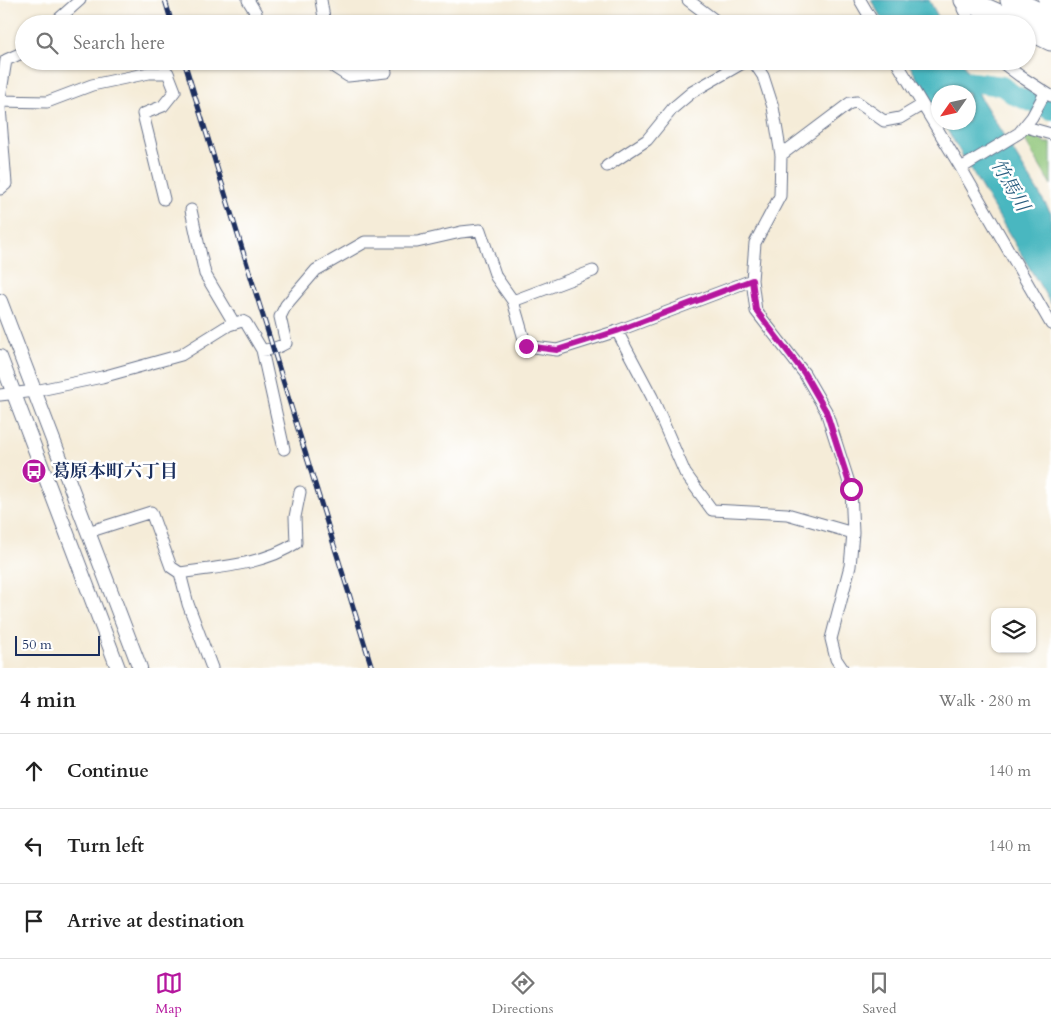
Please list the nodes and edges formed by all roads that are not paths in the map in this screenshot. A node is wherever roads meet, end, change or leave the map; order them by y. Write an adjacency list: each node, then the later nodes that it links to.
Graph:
1 (80, 0): 11 (street)
2 (248, 0): 10 (street)
3 (321, 0): 12 (street)
4 (688, 0): 13 (street)
5 (860, 0): 14 (street)
6 (1011, 0): 16 (highway)
7 (1044, 0): 8 (street)
8 (1051, 4)
9 (964, 5): 15 (highway)
10 (256, 13)
11 (63, 15)
12 (324, 15)
13 (708, 15)
14 (869, 15)
15 (993, 15)
16 (1051, 19)
17 (1036, 32): 18 (highway)
18 (1051, 40)
19 (3, 57): 27 (street)
20 (339, 70): 25 (street)
21 (730, 70): 33 (street)
22 (759, 70): 32 (street)
23 (901, 70): 28 (street)
24 (1012, 70): 26 (street)
25 (386, 72)
26 (1046, 95): 30 (street)
27 (0, 100): 36 (street)
28 (922, 105): 32 (street); 34 (street)
29 (0, 107): 35 (street)
30 (1029, 122): 31 (street); 34 (street)
31 (1051, 134)
32 (781, 155): 39 (street)
33 (607, 166)
34 (962, 166): 43 (street)
35 (0, 189)
36 (164, 200)
37 (192, 210): 42 (street)
38 (593, 271): 41 (street)
39 (752, 280): 44 (street); 52 (street)
40 (0, 301): 47 (street)
41 (513, 301): 44 (street); 45 (street)
42 (234, 323): 45 (street); 47 (street)
43 (1051, 324)
44 (617, 331): 52 (street)
45 (262, 350): 49 (street)
46 (0, 358): 48 (street)
47 (35, 391): 48 (street); 51 (street)
48 (7, 394): 54 (street)
49 (284, 449)
50 (300, 492): 53 (street)
51 (88, 532): 53 (street); 55 (street)
52 (853, 533): 57 (street)
53 (180, 573): 56 (street)
54 (118, 668)
55 (140, 668)
56 (212, 668)
57 (842, 668)

